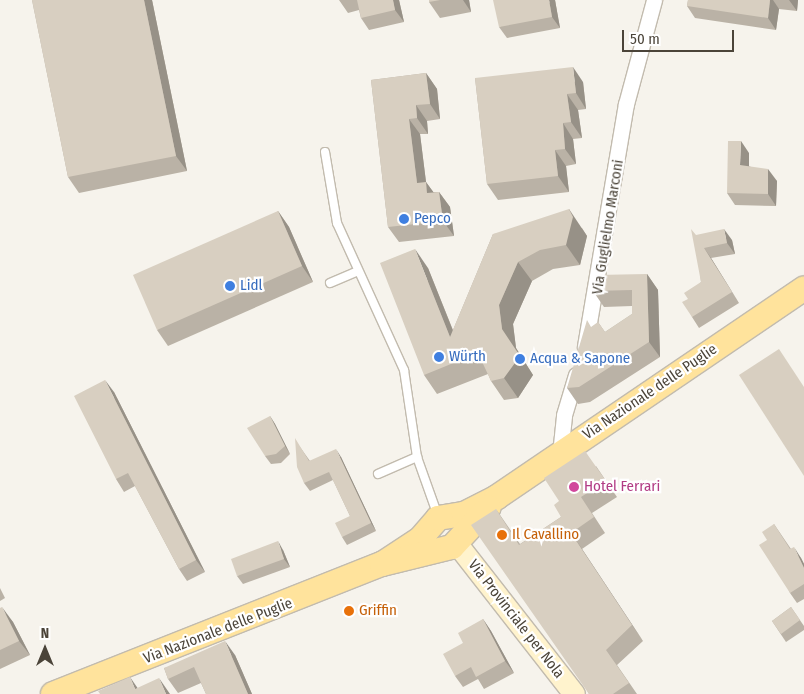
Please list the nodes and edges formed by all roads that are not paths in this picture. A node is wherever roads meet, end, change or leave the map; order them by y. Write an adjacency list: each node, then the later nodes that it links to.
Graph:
1 (654, 0): 6 (street, Via Guglielmo Marconi)
2 (325, 152): 3 (lane)
3 (358, 271): 4 (lane); 7 (lane)
4 (330, 283)
5 (804, 288): 6 (main road, Via Nazionale delle Puglie)
6 (560, 454): 9 (main road, Via Nazionale delle Puglie)
7 (417, 457): 8 (lane); 10 (lane)
8 (378, 474)
9 (497, 497): 10 (main road, Via Nazionale delle Puglie); 11 (main road, Via Nazionale delle Puglie)
10 (439, 520): 11 (main road); 12 (main road, Via Nazionale delle Puglie)
11 (455, 543): 12 (main road, Via Nazionale delle Puglie); 14 (street, Via Provinciale per Nola)
12 (382, 564): 13 (main road, Via Nazionale delle Puglie)
13 (53, 694)
14 (574, 694)

